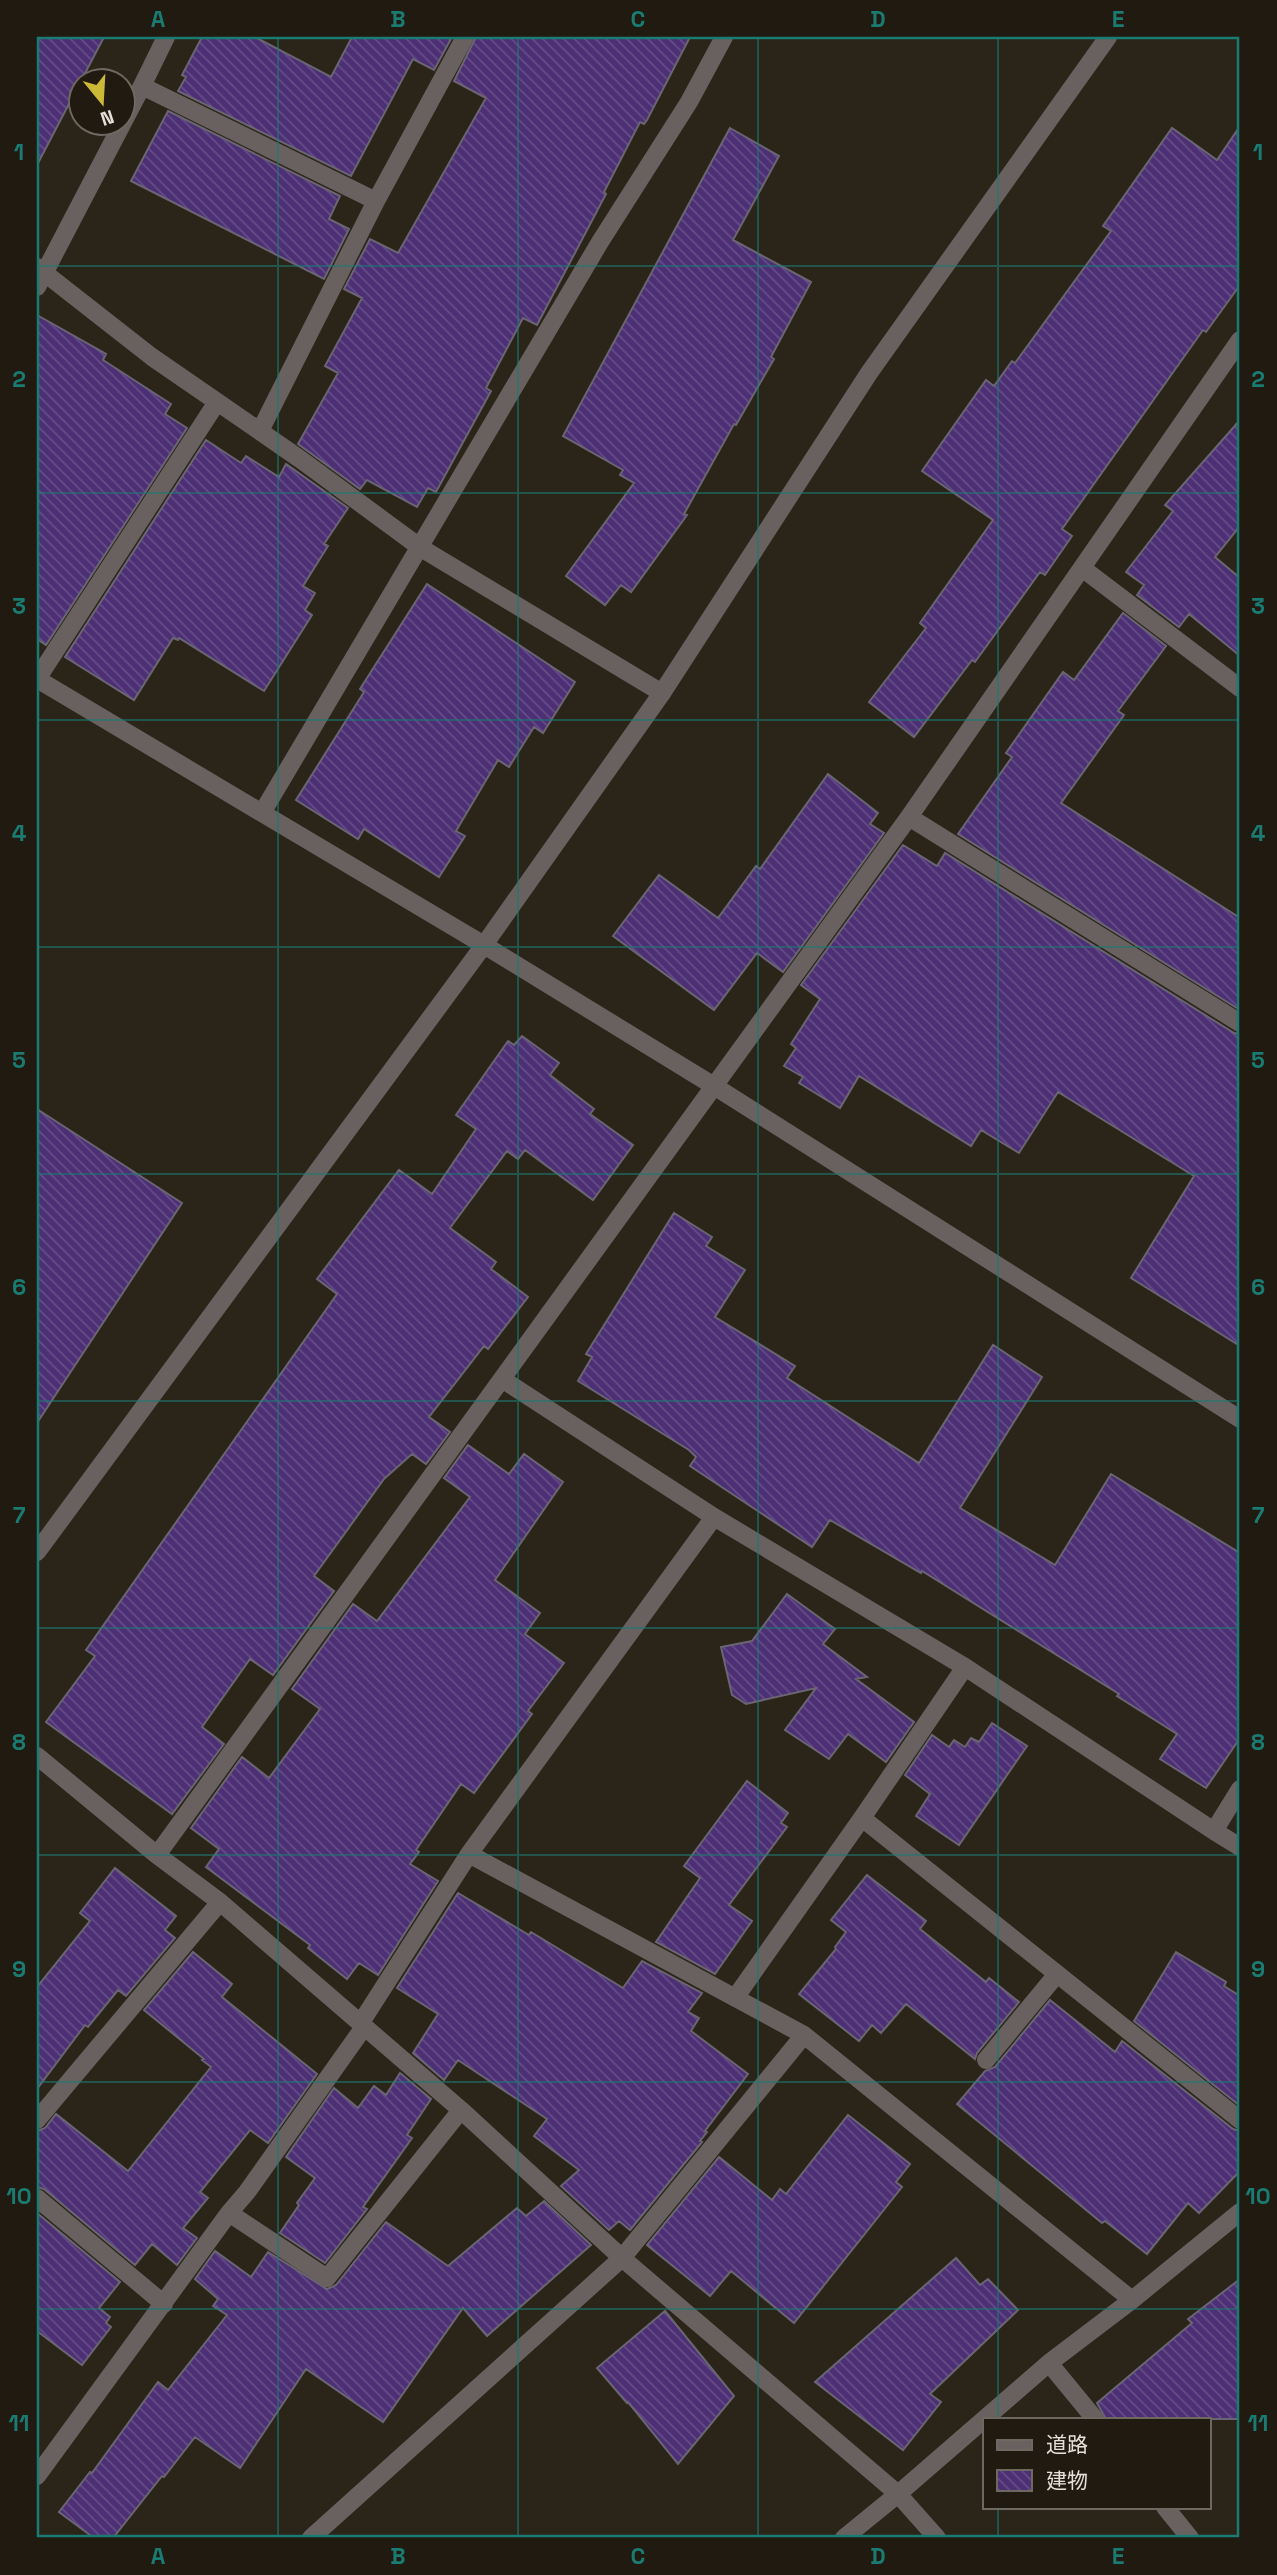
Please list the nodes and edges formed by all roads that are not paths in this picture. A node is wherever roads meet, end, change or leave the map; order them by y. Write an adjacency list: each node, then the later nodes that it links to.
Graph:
1 (166, 37): 5 (street)
2 (465, 37): 6 (street)
3 (724, 37): 12 (street)
4 (1108, 37): 16 (street)
5 (142, 86): 6 (street); 7 (street)
6 (376, 201): 11 (street)
7 (40, 275): 10 (street)
8 (1240, 340): 9 (street)
9 (1235, 361): 13 (street)
10 (217, 402): 11 (street); 14 (street)
11 (260, 432): 12 (street)
12 (421, 548): 16 (street); 17 (street)
13 (1082, 568): 15 (street); 18 (street)
14 (37, 679): 17 (street)
15 (1240, 688)
16 (662, 693): 19 (street)
17 (262, 813): 19 (street)
18 (909, 817): 20 (street); 21 (street)
19 (484, 945): 21 (street); 25 (street)
20 (1240, 1023)
21 (714, 1086): 22 (street); 23 (street)
22 (502, 1379): 24 (street); 33 (street)
23 (1240, 1419)
24 (714, 1517): 26 (street); 32 (street)
25 (37, 1552)
26 (965, 1667): 29 (street); 30 (street)
27 (37, 1756): 33 (street)
28 (1240, 1789): 30 (street)
29 (862, 1818): 35 (street); 36 (street)
30 (1214, 1831): 31 (street)
31 (1240, 1847)
32 (469, 1853): 36 (street); 37 (street)
33 (157, 1855): 34 (street)
34 (220, 1902): 37 (street); 41 (street)
35 (1057, 1974): 39 (street); 42 (street)
36 (735, 1998): 38 (street)
37 (362, 2026): 40 (street); 45 (street)
38 (804, 2035): 46 (street); 47 (street)
39 (986, 2060)
40 (461, 2110): 45 (street); 46 (street)
41 (37, 2120)
42 (1240, 2120)
43 (37, 2198): 48 (street)
44 (1240, 2212): 47 (street)
45 (229, 2213): 48 (street)
46 (622, 2258): 54 (street); 56 (street)
47 (1132, 2300): 49 (street)
48 (164, 2304): 53 (street)
49 (1049, 2362): 50 (street); 51 (street)
50 (985, 2418)
51 (1094, 2418)
52 (983, 2420): 54 (street)
53 (37, 2476)
54 (898, 2494): 57 (street); 58 (street)
55 (1166, 2508): 59 (street)
56 (311, 2538)
57 (844, 2538)
58 (937, 2538)
59 (1190, 2538)

